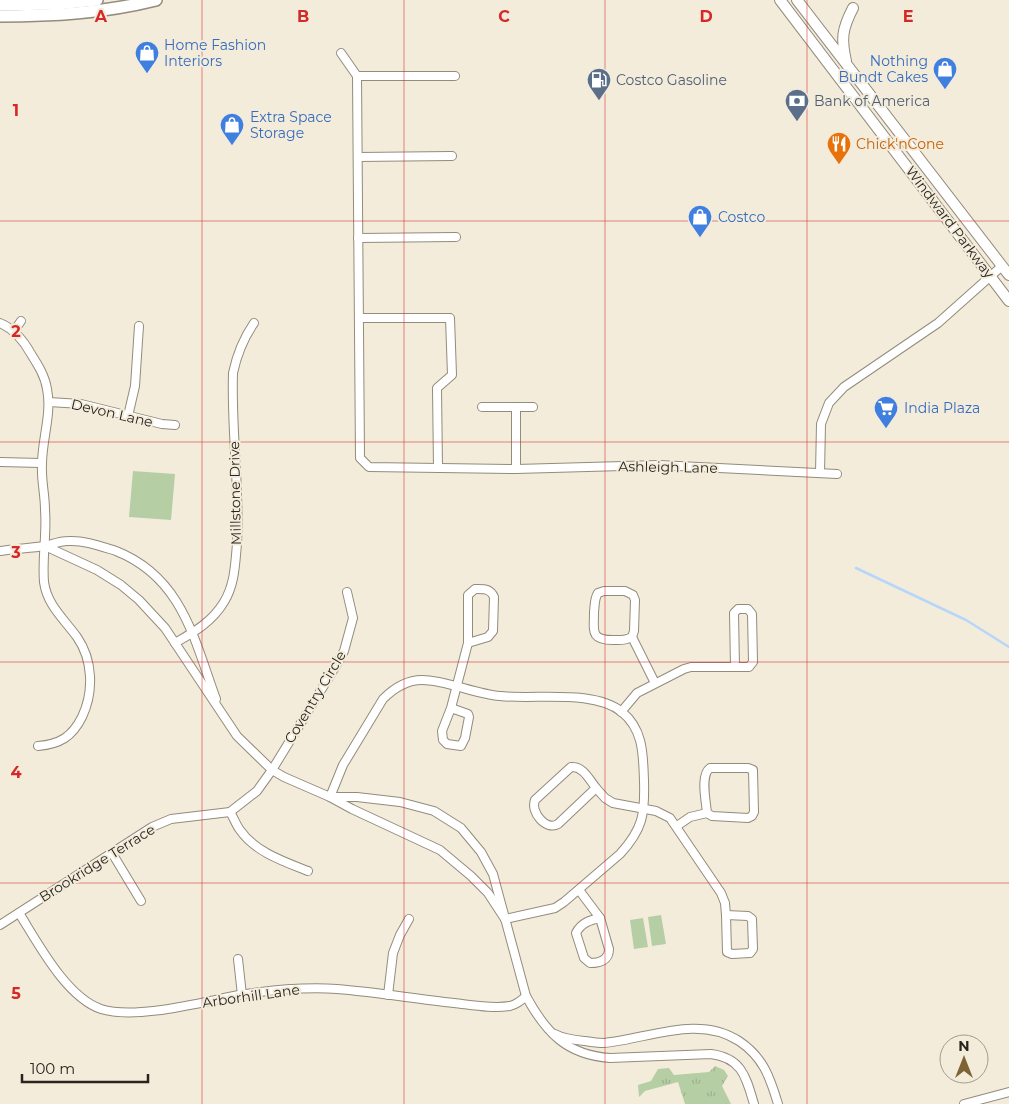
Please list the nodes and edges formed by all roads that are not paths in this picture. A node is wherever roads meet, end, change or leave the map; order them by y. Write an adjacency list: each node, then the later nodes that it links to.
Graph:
1 (97, 0): 5 (main road)
2 (156, 0): 7 (main road)
3 (780, 0): 18 (main road, Windward Parkway)
4 (797, 0): 9 (main road, Windward Parkway)
5 (0, 5)
6 (854, 8): 9 (main road)
7 (0, 16)
8 (341, 52): 10 (street)
9 (847, 65): 16 (main road, Windward Parkway)
10 (357, 76): 11 (street); 13 (street, Ashleigh Lane)
11 (455, 76)
12 (452, 156): 13 (street)
13 (358, 157): 15 (street, Ashleigh Lane)
14 (456, 237): 15 (street)
15 (358, 238): 20 (street, Ashleigh Lane)
16 (1002, 266): 17 (main road, Windward Parkway); 18 (street)
17 (1009, 275)
18 (991, 276): 19 (main road, Windward Parkway); 36 (street)
19 (1009, 301)
20 (359, 318): 34 (street, Ashleigh Lane); 34 (street)
21 (21, 321): 25 (street)
22 (0, 323): 25 (street)
23 (254, 323): 41 (street, Millstone Drive)
24 (139, 326): 30 (street)
25 (14, 331): 26 (street)
26 (49, 402): 30 (street, Devon Lane); 33 (street)
27 (482, 407): 28 (street)
28 (516, 407): 29 (street); 35 (street)
29 (533, 407)
30 (128, 416): 31 (street, Devon Lane)
31 (175, 425)
32 (0, 462): 33 (street)
33 (42, 463): 38 (street)
34 (438, 468): 35 (street, Ashleigh Lane)
35 (516, 469): 36 (street, Ashleigh Lane)
36 (820, 473): 37 (street, Ashleigh Lane)
37 (837, 474)
38 (45, 546): 39 (street); 41 (street); 43 (street); 51 (street)
39 (0, 551)
40 (347, 592): 52 (street, Coventry Circle)
41 (192, 633): 43 (street, Millstone Drive); 48 (street)
42 (632, 637): 42 (street); 46 (street)
43 (175, 643): 48 (street)
44 (468, 643): 44 (street); 47 (street)
45 (735, 666): 45 (street); 46 (street)
46 (655, 683): 50 (street)
47 (456, 687): 49 (street); 50 (street); 54 (street)
48 (219, 708): 52 (street)
49 (450, 708): 49 (street)
50 (621, 712): 55 (street)
51 (38, 746)
52 (272, 770): 54 (street); 56 (street)
53 (596, 788): 53 (street); 55 (street)
54 (330, 797): 67 (street); 67 (street)
55 (644, 808): 58 (street); 61 (street)
56 (230, 812): 59 (street, Brookridge Terrace); 60 (street)
57 (707, 813): 57 (street); 58 (street)
58 (676, 826): 64 (street)
59 (112, 853): 62 (street); 63 (street, Brookridge Terrace)
60 (308, 871)
61 (579, 890): 65 (street); 67 (street)
62 (141, 901)
63 (19, 913): 68 (street, Brookridge Terrace); 70 (street, Arborhill Lane)
64 (726, 916): 64 (street)
65 (600, 918): 65 (street)
66 (409, 919): 71 (street)
67 (506, 919): 72 (street)
68 (0, 925)
69 (238, 959): 70 (street)
70 (242, 995): 71 (street, Arborhill Lane)
71 (388, 995): 72 (street, Arborhill Lane)
72 (526, 996): 73 (street)
73 (549, 1030): 75 (street); 76 (street)
74 (1009, 1092): 77 (street)
75 (754, 1104)
76 (778, 1104)
77 (964, 1104)

